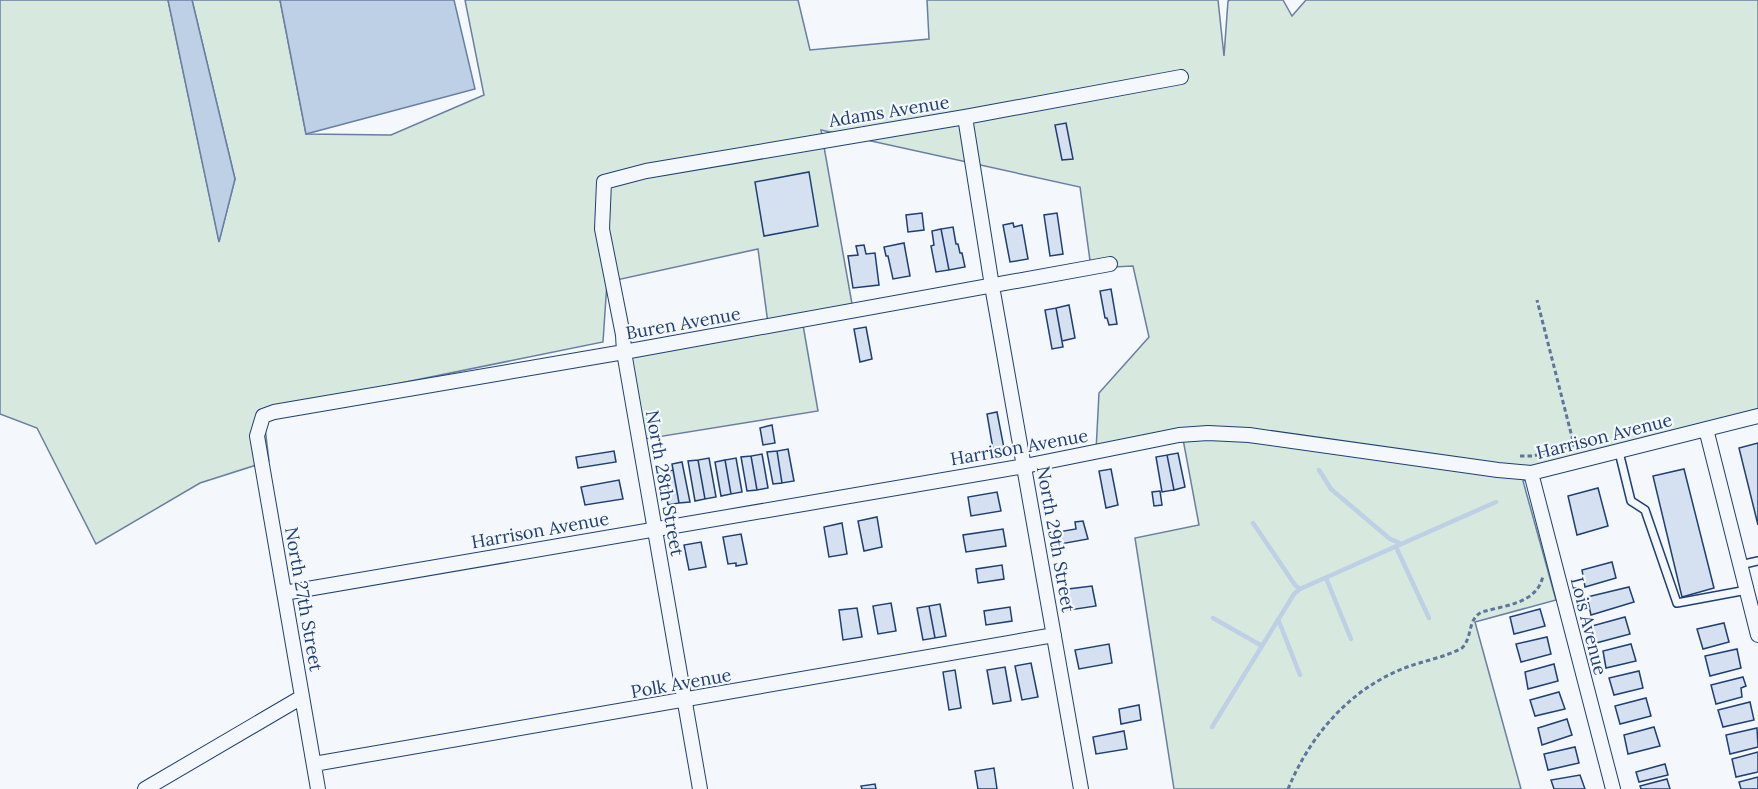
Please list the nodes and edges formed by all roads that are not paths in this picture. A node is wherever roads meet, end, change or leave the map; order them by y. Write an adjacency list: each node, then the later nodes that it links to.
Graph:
1 (1181, 77): 2 (street, Adams Avenue)
2 (965, 117): 3 (street, Adams Avenue); 5 (street, North 29th Street)
3 (603, 182): 6 (street, North 28th Street)
4 (1110, 264): 5 (street, Buren Avenue)
5 (992, 286): 6 (street, Buren Avenue); 11 (street, North 29th Street)
6 (624, 352): 7 (street, Buren Avenue); 13 (street, North 28th Street)
7 (263, 416): 17 (street, North 27th Street)
8 (1758, 416): 9 (street, Harrison Avenue)
9 (1706, 429): 10 (street, Harrison Avenue); 15 (street)
10 (1618, 452): 12 (street, Harrison Avenue); 16 (lane)
11 (1025, 466): 12 (street, Harrison Avenue); 13 (street, Harrison Avenue); 18 (street, North 29th Street)
12 (1531, 472): 27 (street, Lois Avenue)
13 (655, 528): 17 (street, Harrison Avenue); 21 (street, North 28th Street)
14 (1758, 561): 15 (lane)
15 (1740, 565): 16 (street)
16 (1747, 590): 19 (street)
17 (284, 592): 20 (street, North 27th Street)
18 (1054, 635): 21 (street, Polk Avenue); 26 (street, North 29th Street)
19 (1758, 635)
20 (302, 697): 22 (street, North 27th Street); 23 (street)
21 (685, 701): 22 (street, Polk Avenue); 25 (street, North 28th Street)
22 (314, 764): 24 (street, North 27th Street)
23 (145, 789)
24 (318, 789)
25 (699, 789)
26 (1081, 789)
27 (1612, 789)

